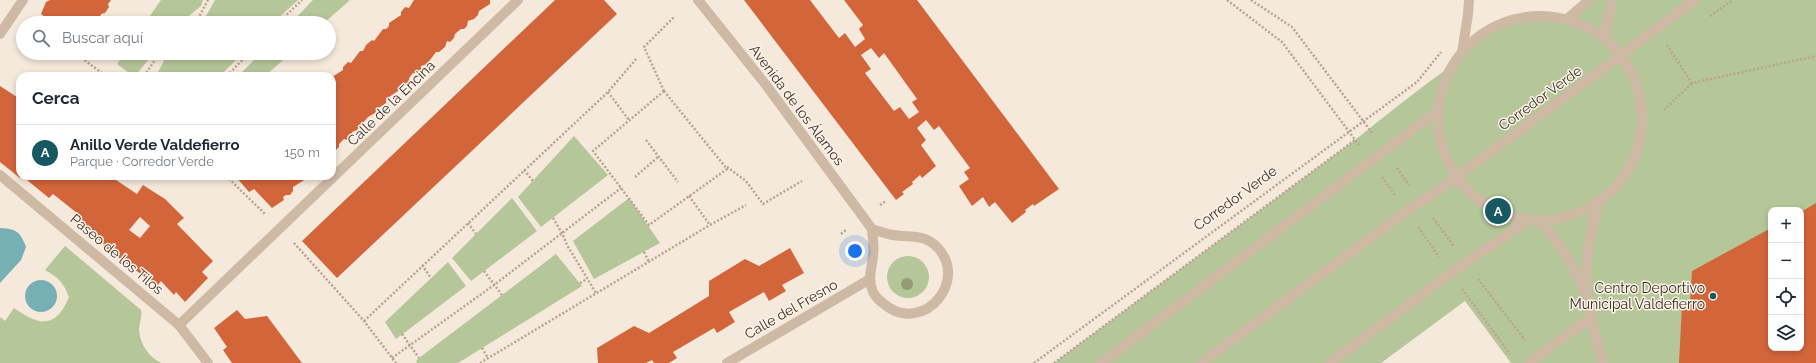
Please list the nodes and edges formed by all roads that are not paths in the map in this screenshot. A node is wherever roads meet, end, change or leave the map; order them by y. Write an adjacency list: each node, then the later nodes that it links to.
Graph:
1 (23, 0): 9 (street)
2 (518, 0): 14 (street, Calle de la Encina)
3 (698, 0): 21 (street, Avenida de los Álamos)
4 (1469, 0): 11 (street)
5 (1589, 0): 8 (street)
6 (1612, 0): 10 (street)
7 (1696, 0): 12 (street, Corredor Verde)
8 (1566, 20): 10 (street); 11 (street)
9 (0, 34)
10 (1604, 39): 12 (street)
11 (1462, 53): 13 (street)
12 (1621, 56): 16 (street, Corredor Verde); 18 (street)
13 (1439, 110): 16 (street); 28 (street)
14 (336, 174)
15 (0, 175): 25 (street, Paseo de los Tilos)
16 (1457, 177): 19 (street); 29 (street, Corredor Verde)
17 (330, 180): 25 (street, Calle de la Encina)
18 (1600, 202): 20 (street); 23 (street)
19 (1528, 220): 20 (street); 30 (street)
20 (1539, 220): 23 (street)
21 (872, 228): 22 (street); 22 (street)
22 (870, 279): 27 (street, Calle del Fresno)
23 (1588, 298): 24 (street)
24 (1592, 317): 31 (street); 32 (street)
25 (179, 325): 26 (street, Paseo de los Tilos)
26 (208, 363)
27 (727, 363)
28 (1101, 363)
29 (1201, 363)
30 (1330, 363)
31 (1528, 363)
32 (1602, 363)

